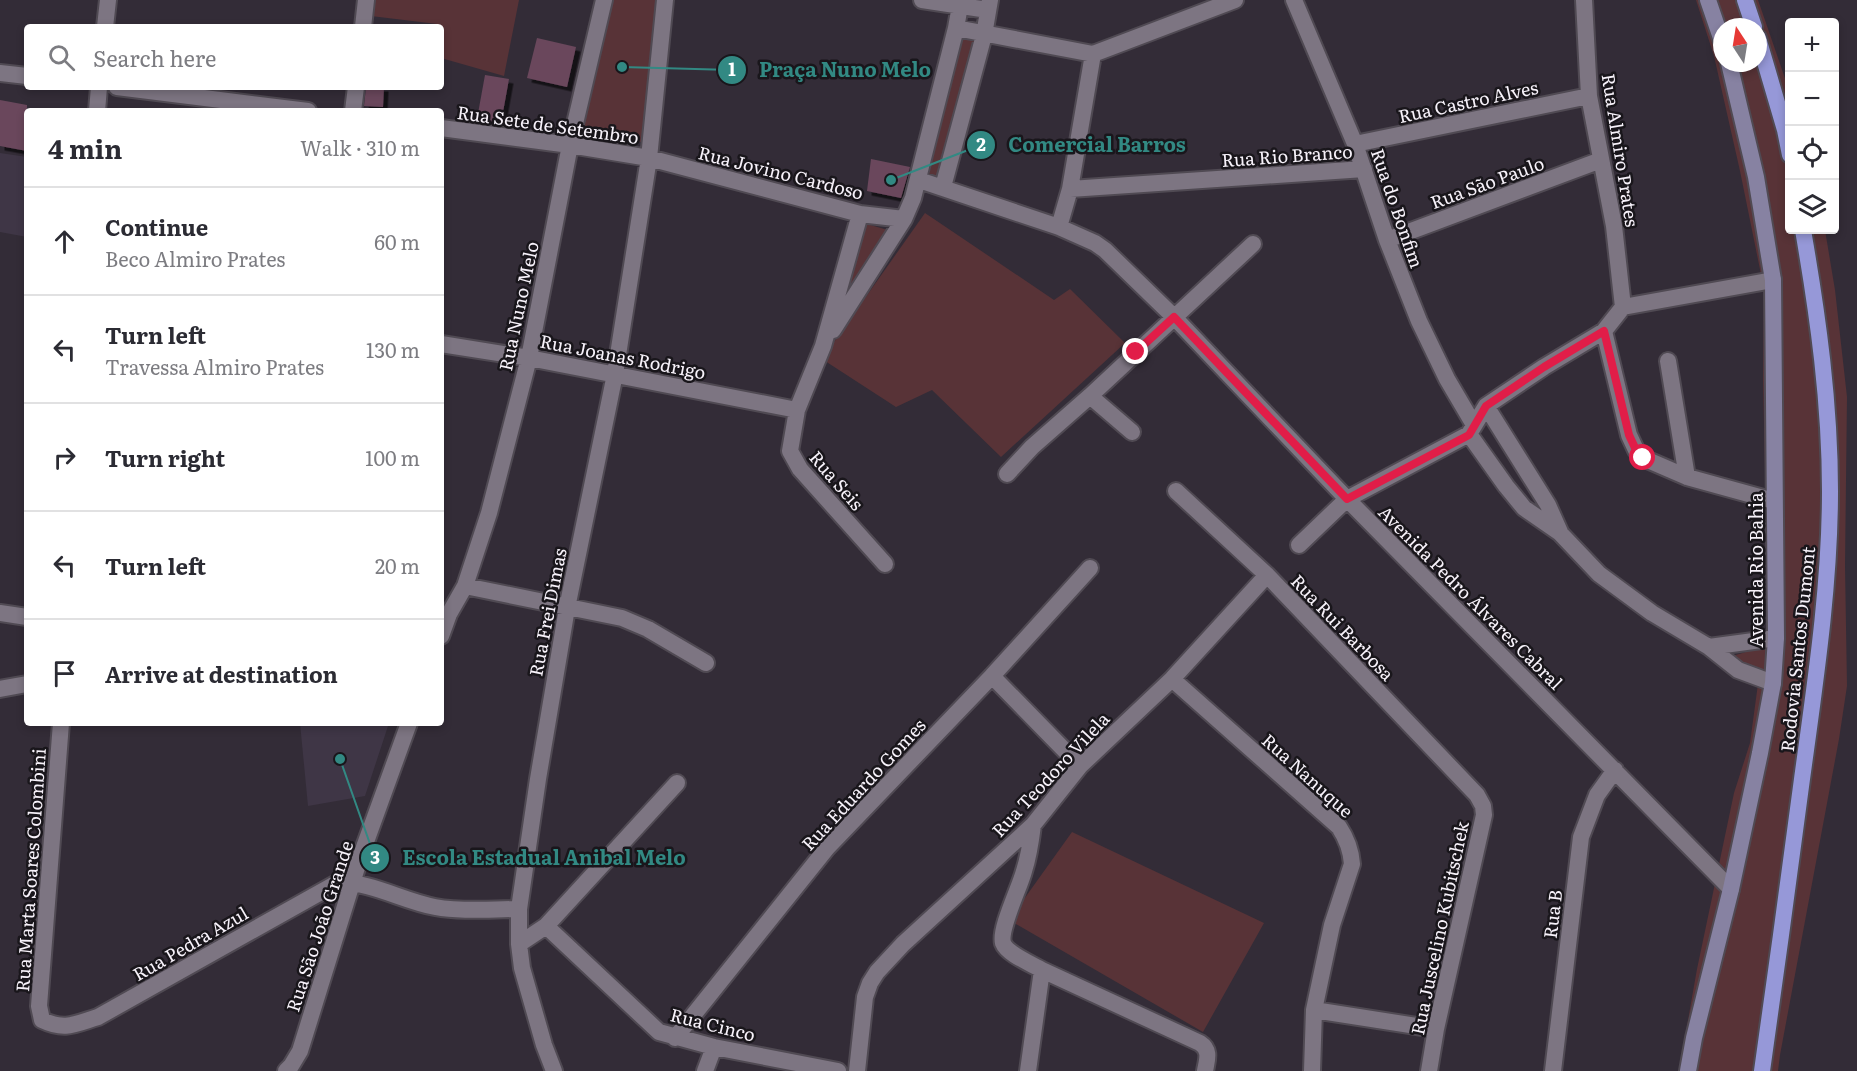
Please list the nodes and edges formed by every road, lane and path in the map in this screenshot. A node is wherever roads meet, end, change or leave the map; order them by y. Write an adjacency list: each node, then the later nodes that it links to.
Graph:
1 (108, 0): 15 (street)
2 (366, 0): 16 (street)
3 (604, 0): 34 (street, Rua Nuno Melo)
4 (666, 0): 35 (street, Rua Frei Dimas)
5 (922, 0): 11 (street)
6 (1235, 0): 19 (street)
7 (1294, 0): 33 (street, Rua do Bonfim)
8 (1584, 0): 27 (street, Rua Almiro Prates)
9 (1708, 0): 13 (main road)
10 (1745, 0): 14 (highway)
11 (960, 3): 12 (street); 17 (street)
12 (989, 5): 18 (street)
13 (1714, 18)
14 (1751, 18)
15 (105, 24)
16 (363, 24)
17 (956, 28): 18 (street); 38 (street)
18 (984, 35): 19 (street); 39 (street)
19 (1093, 54): 40 (street)
20 (1767, 69): 32 (highway)
21 (1731, 72): 47 (main road, Avenida Rio Bahia)
22 (0, 73): 23 (street)
23 (24, 76)
24 (99, 90): 28 (street)
25 (141, 90): 29 (street)
26 (356, 90): 30 (street)
27 (1589, 96): 33 (street, Rua Castro Alves); 36 (street, Rua Almiro Prates)
28 (97, 108)
29 (284, 108)
30 (353, 108)
31 (444, 128): 34 (street, Rua Sete de Setembro)
32 (1785, 130)
33 (1355, 144): 37 (street, Rua do Bonfim)
34 (570, 145): 35 (street, Rua Sete de Setembro); 53 (street, Rua Nuno Melo)
35 (649, 158): 41 (street, Rua Jovino Cardoso); 55 (street, Rua Frei Dimas)
36 (1601, 160): 45 (street, Rua São Paulo); 48 (street, Rua Almiro Prates)
37 (1364, 170): 40 (street, Rua Rio Branco); 45 (street, Rua do Bonfim)
38 (919, 180): 39 (street, Avenida Pedro Álvares Cabral); 42 (street)
39 (943, 187): 43 (street, Avenida Pedro Álvares Cabral)
40 (1070, 189): 43 (street)
41 (860, 214): 42 (street, Rua Jovino Cardoso); 52 (street)
42 (904, 219): 52 (street)
43 (1059, 227): 49 (street, Avenida Pedro Álvares Cabral)
44 (1804, 234): 113 (highway, Rodovia Santos Dumont)
45 (1387, 240): 59 (street, Rua do Bonfim)
46 (1253, 244): 49 (street)
47 (1773, 280): 48 (street); 65 (main road, Avenida Rio Bahia)
48 (1623, 307): 50 (street)
49 (1174, 317): 56 (street); 64 (street, Avenida Pedro Álvares Cabral)
50 (1604, 331): 57 (street); 62 (street)
51 (444, 344): 53 (street, Rua Joanas Rodrigo)
52 (823, 346): 58 (street, Rua Seis)
53 (529, 358): 55 (street, Rua Joanas Rodrigo); 71 (street, Rua Nuno Melo)
54 (1668, 361): 62 (street)
55 (615, 374): 58 (street, Rua Joanas Rodrigo); 72 (street, Rua Frei Dimas)
56 (1090, 396): 60 (street); 61 (street)
57 (1486, 406): 59 (street); 66 (street, Rua do Bonfim)
58 (797, 410): 68 (street, Rua Seis)
59 (1472, 430): 64 (street); 66 (street, Rua do Bonfim)
60 (1132, 432)
61 (1006, 474)
62 (1687, 477): 65 (street)
63 (1176, 491): 70 (street, Rua Rui Barbosa)
64 (1347, 499): 67 (street); 87 (street, Avenida Pedro Álvares Cabral)
65 (1774, 501): 76 (main road, Avenida Rio Bahia)
66 (1560, 533): 77 (street, Rua do Bonfim)
67 (1299, 545)
68 (885, 564)
69 (1090, 568): 79 (street, Rua Eduardo Gomes)
70 (1267, 575): 80 (street, Rua Teodoro Vilela); 89 (street, Rua Rui Barbosa)
71 (465, 586): 72 (street); 74 (street, Rua Nuno Melo)
72 (567, 608): 78 (street); 93 (street, Rua Frei Dimas)
73 (0, 613): 75 (street)
74 (445, 614)
75 (24, 617)
76 (1776, 638): 77 (street); 81 (main road, Avenida Rio Bahia)
77 (1709, 646): 81 (street, Rua do Bonfim)
78 (706, 663)
79 (992, 676): 86 (street); 100 (street, Rua Eduardo Gomes)
80 (1172, 679): 86 (street, Rua Teodoro Vilela); 97 (street, Rua Nanuque)
81 (1773, 683): 92 (main road, Avenida Rio Bahia)
82 (24, 685): 83 (street)
83 (0, 689)
84 (61, 726): 98 (street, Rua Marta Soares Colombini)
85 (409, 726): 91 (street, Rua São João Grande)
86 (1080, 766): 90 (street, Rua Teodoro Vilela)
87 (1615, 770): 92 (street, Avenida Pedro Álvares Cabral); 111 (street, Rua B)
88 (677, 783): 94 (street)
89 (1477, 795): 99 (street, Rua Juscelino Kubitschek)
90 (1033, 825): 96 (street); 106 (street, Rua Teodoro Vilela)
91 (353, 882): 93 (street); 98 (street, Rua Pedra Azul); 102 (street, Rua São João Grande)
92 (1731, 889): 112 (main road, Avenida Rio Bahia)
93 (519, 909): 95 (street, Rua Frei Dimas)
94 (546, 926): 95 (street); 100 (street, Rua Cinco)
95 (519, 944): 103 (street, Rua Frei Dimas)
96 (1042, 970): 107 (street); 108 (street)
97 (1314, 1010): 99 (street); 109 (street, Rua Nanuque)
98 (42, 1020)
99 (1436, 1029): 110 (street, Rua Juscelino Kubitschek)
100 (675, 1038): 101 (street, Rua Cinco)
101 (714, 1047): 104 (street); 105 (street, Rua Cinco)
102 (286, 1071)
103 (554, 1071)
104 (705, 1071)
105 (838, 1071)
106 (857, 1071)
107 (1028, 1071)
108 (1205, 1071)
109 (1312, 1071)
110 (1429, 1071)
111 (1553, 1071)
112 (1688, 1071)
113 (1762, 1071)

